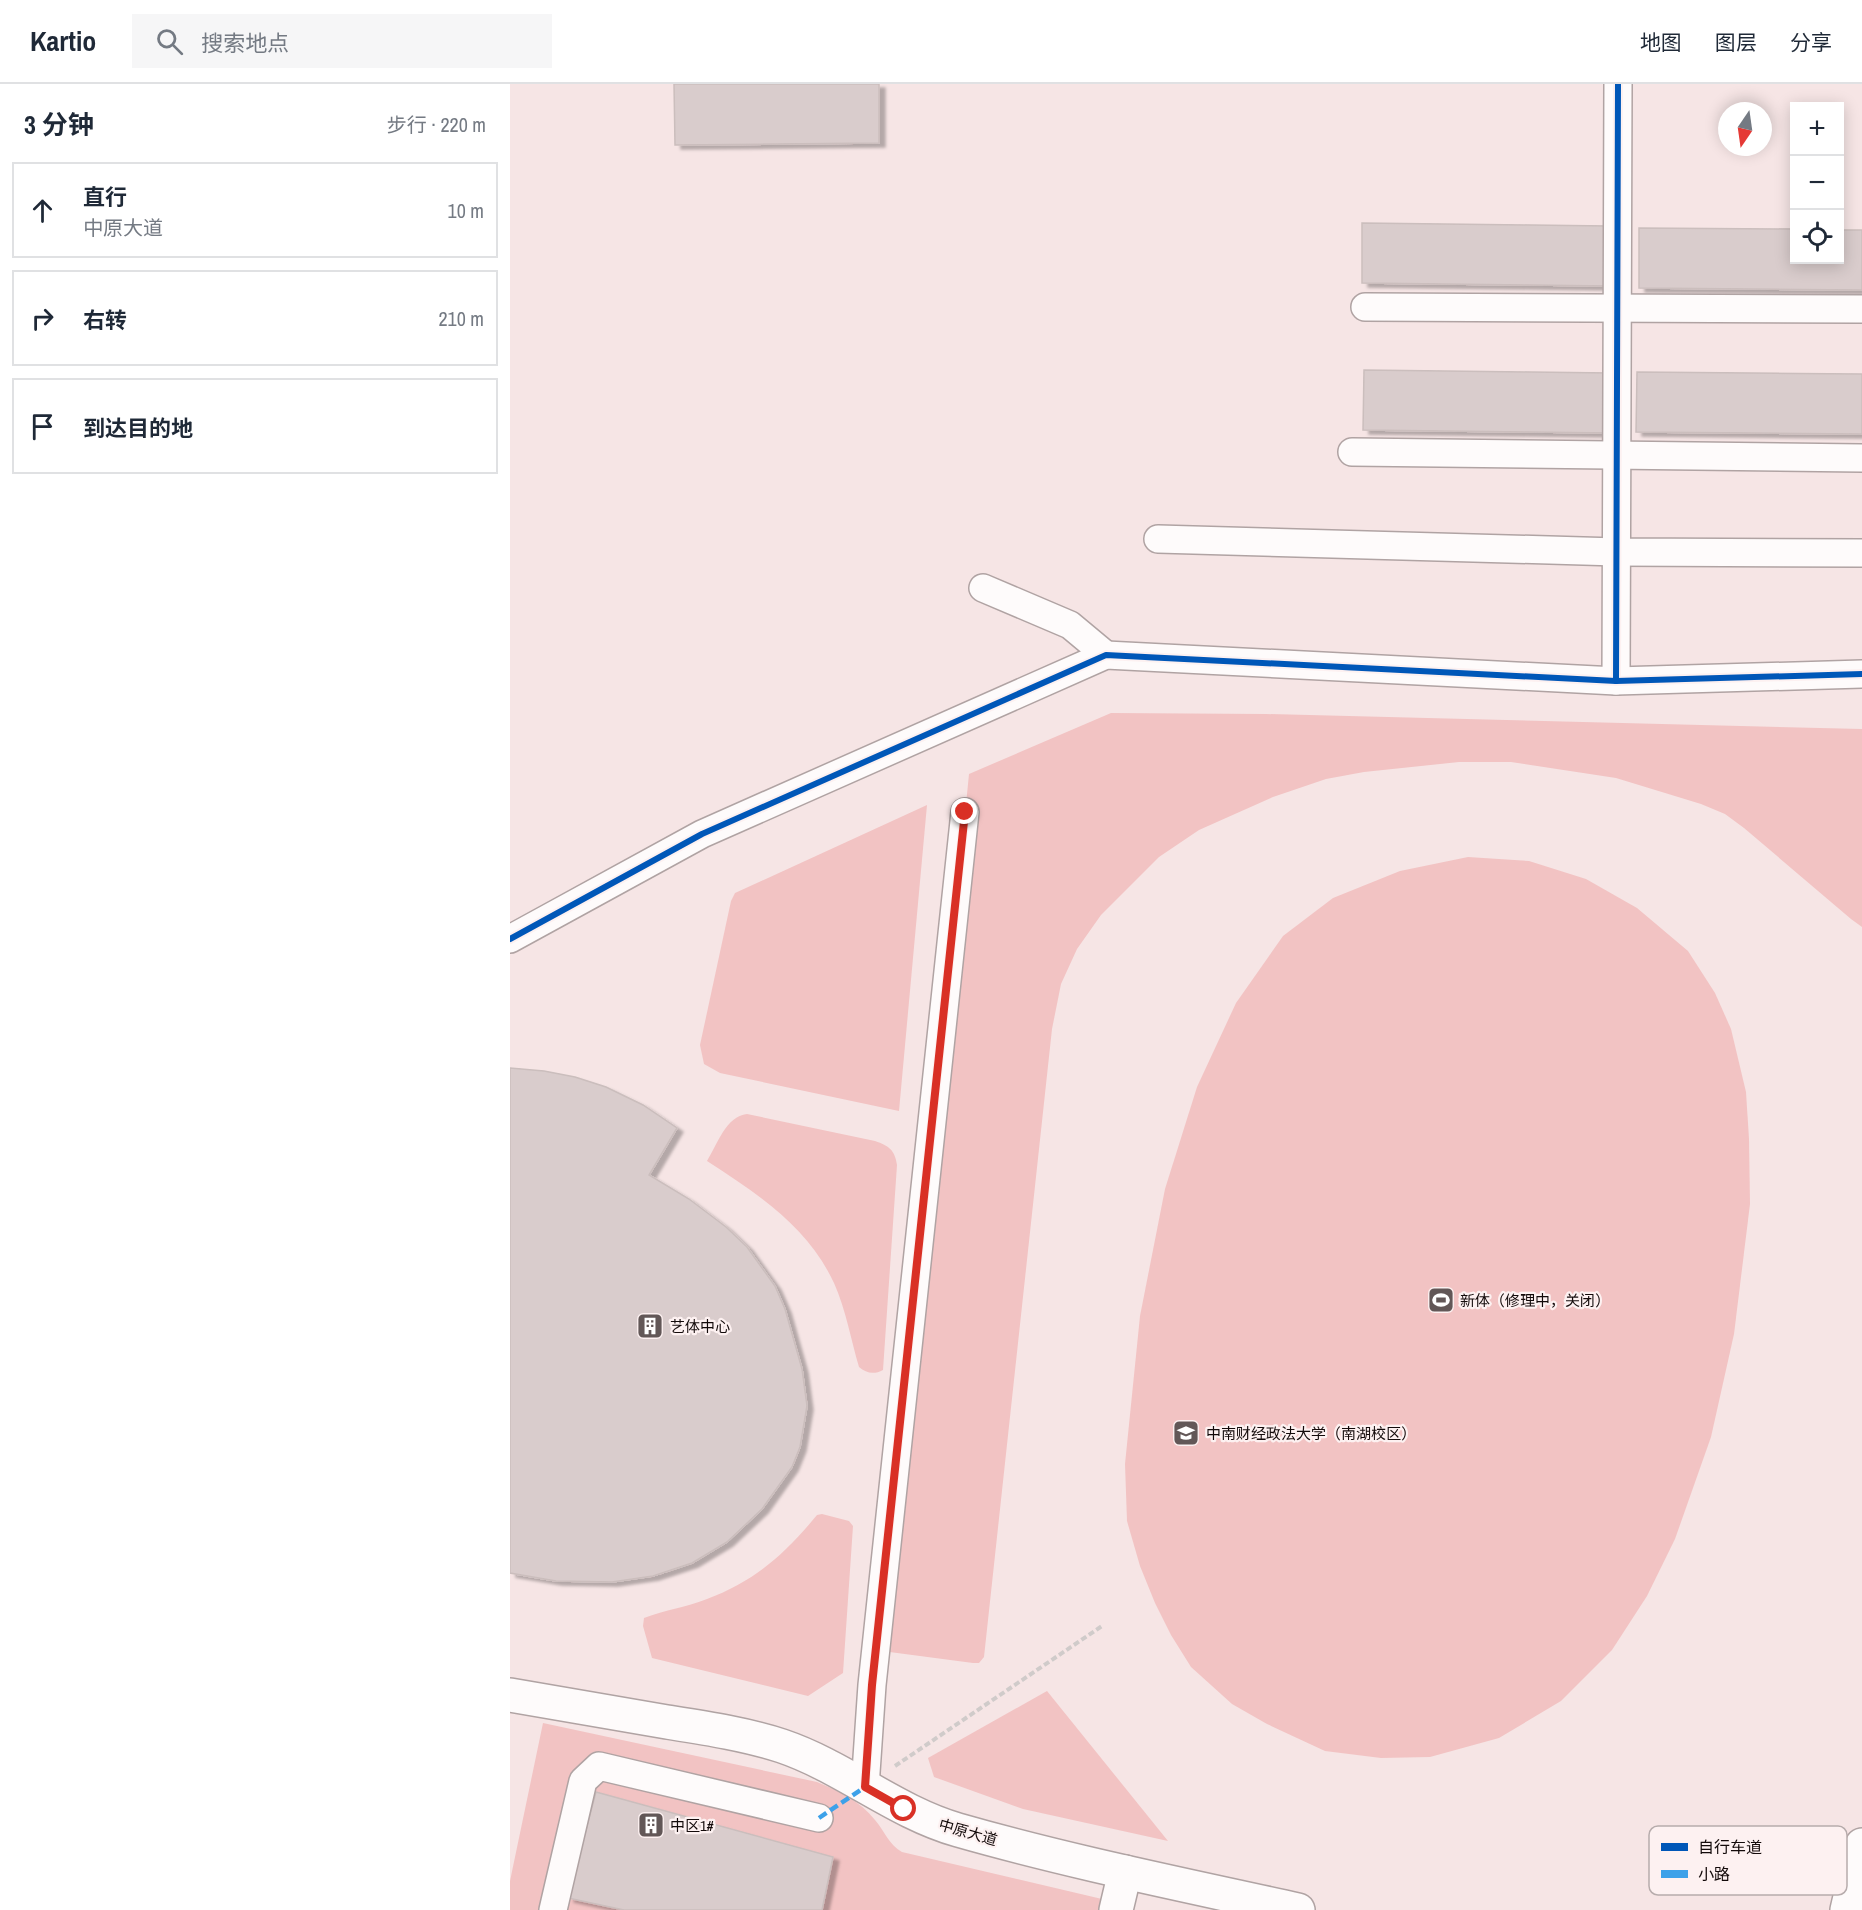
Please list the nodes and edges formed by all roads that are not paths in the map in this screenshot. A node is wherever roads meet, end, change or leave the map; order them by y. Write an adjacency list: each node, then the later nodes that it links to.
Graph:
1 (1618, 84): 3 (street)
2 (1365, 307): 3 (street)
3 (1618, 309): 4 (street); 6 (street)
4 (1862, 309)
5 (1352, 453): 6 (street)
6 (1617, 456): 7 (street); 9 (street)
7 (1862, 458)
8 (1158, 538): 9 (street)
9 (1617, 552): 10 (street); 14 (street)
10 (1862, 553)
11 (983, 588): 12 (street)
12 (1106, 655): 14 (street); 16 (street)
13 (1862, 674): 14 (street)
14 (1616, 681)
15 (965, 812): 18 (street)
16 (510, 939)
17 (510, 1695): 18 (main road, 中原大道)
18 (865, 1787): 21 (main road, 中原大道)
19 (819, 1818): 22 (street)
20 (1862, 1845): 25 (main road)
21 (1125, 1872): 23 (main road); 24 (main road, 中原大道)
22 (553, 1910)
23 (1116, 1910)
24 (1298, 1910)
25 (1847, 1910)

